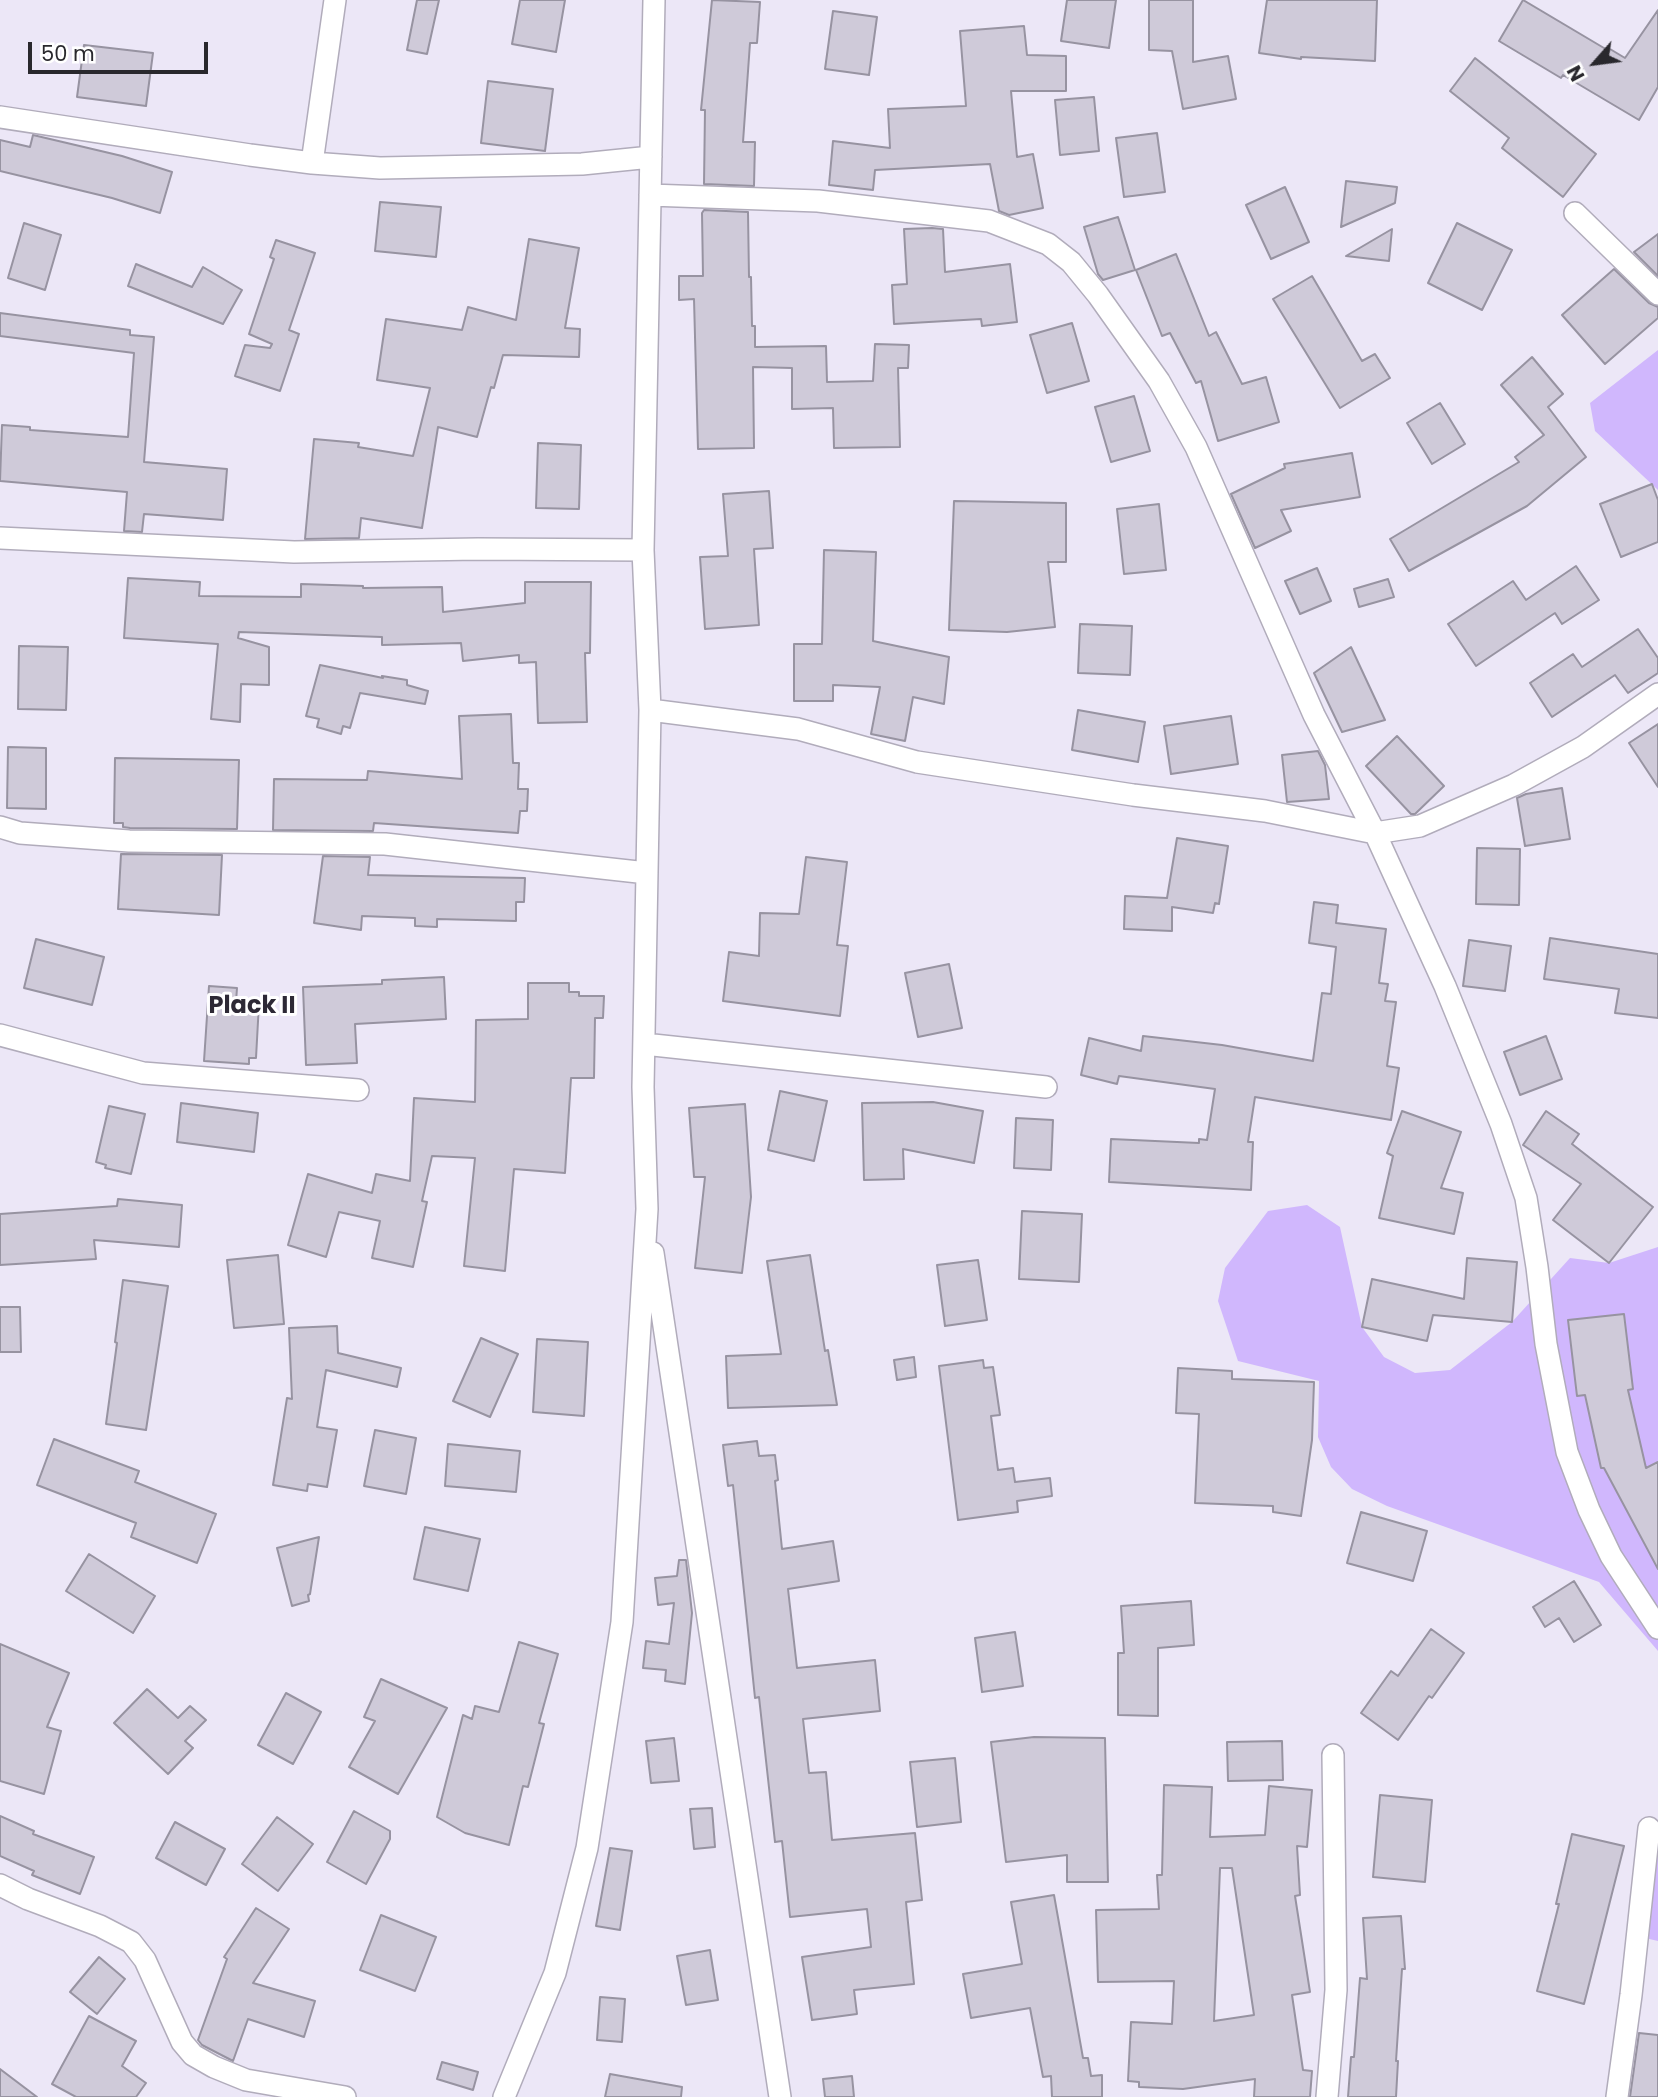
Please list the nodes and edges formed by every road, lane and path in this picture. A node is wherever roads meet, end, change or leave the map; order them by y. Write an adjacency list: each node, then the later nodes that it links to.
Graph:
1 (335, 0): 5 (street)
2 (654, 0): 4 (street)
3 (0, 117): 5 (street)
4 (651, 157): 5 (street); 6 (street)
5 (312, 163)
6 (650, 195): 10 (street); 14 (street)
7 (1575, 213): 8 (street)
8 (1658, 294)
9 (0, 538): 10 (street)
10 (643, 550): 12 (street)
11 (1658, 694): 14 (street)
12 (650, 710): 14 (street); 15 (street)
13 (0, 827): 15 (street)
14 (1375, 833): 21 (street)
15 (647, 873): 17 (street)
16 (0, 1035): 19 (street)
17 (644, 1044): 18 (street); 20 (street)
18 (1046, 1087)
19 (358, 1090)
20 (647, 1209): 26 (street); 27 (street)
21 (1658, 1628)
22 (1333, 1755): 28 (street)
23 (1649, 1828): 29 (street)
24 (0, 1885): 25 (street)
25 (345, 2097)
26 (504, 2097)
27 (780, 2097)
28 (1327, 2097)
29 (1617, 2097)

